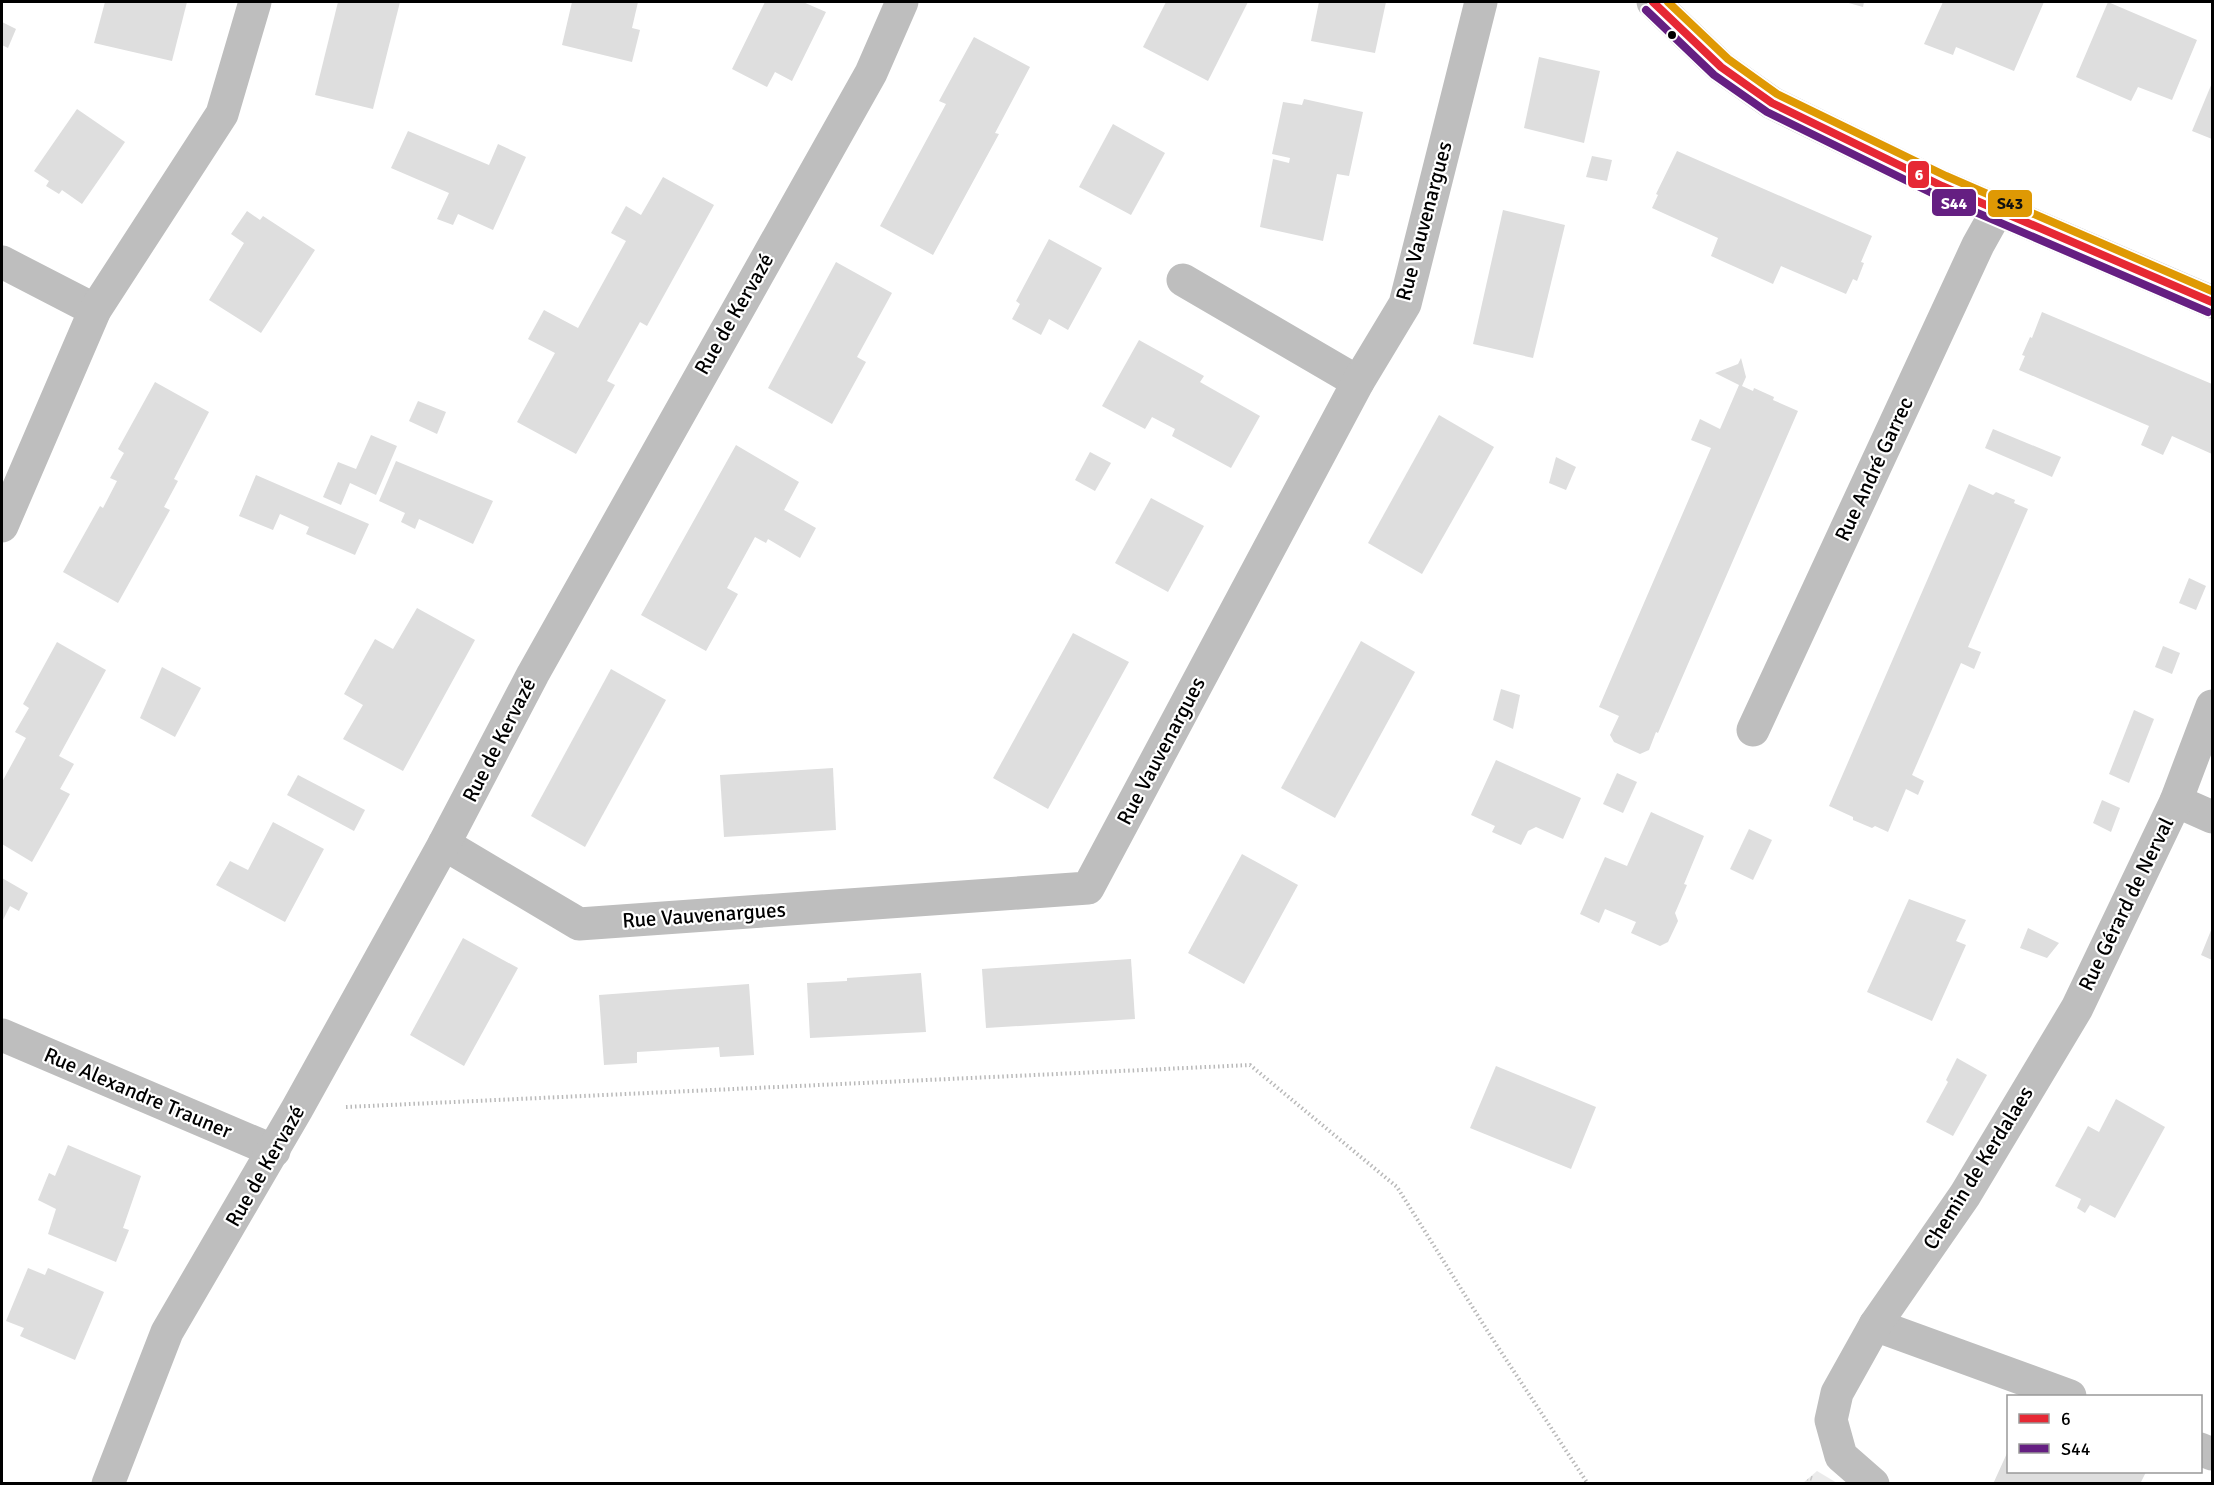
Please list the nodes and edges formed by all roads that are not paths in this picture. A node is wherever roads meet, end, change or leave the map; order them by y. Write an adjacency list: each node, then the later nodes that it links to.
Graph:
1 (255, 2): 9 (street)
2 (902, 2): 16 (street, Rue de Kervazé)
3 (1481, 2): 10 (street, Rue Vauvenargues)
4 (1653, 2): 5 (street)
5 (1997, 211): 8 (street); 13 (street, Rue André Garrec)
6 (2, 262): 9 (street)
7 (1183, 280): 10 (street)
8 (2212, 302)
9 (95, 310): 11 (street)
10 (1358, 382): 16 (street, Rue Vauvenargues)
11 (2, 526)
12 (2212, 706): 14 (street, Rue Gérard de Nerval)
13 (1753, 730)
14 (2176, 801): 15 (street, Rue Gérard de Nerval); 17 (street, Rue Gérard de Nerval)
15 (2212, 817)
16 (444, 844): 19 (street, Rue de Kervazé)
17 (2077, 1008): 20 (street, Chemin de Kerdalaes)
18 (2, 1035): 19 (street, Rue Alexandre Trauner)
19 (274, 1151): 22 (street, Rue de Kervazé)
20 (1875, 1325): 21 (street); 23 (street, Chemin de Kerdalaes)
21 (2067, 1395)
22 (108, 1484)
23 (1873, 1484)

